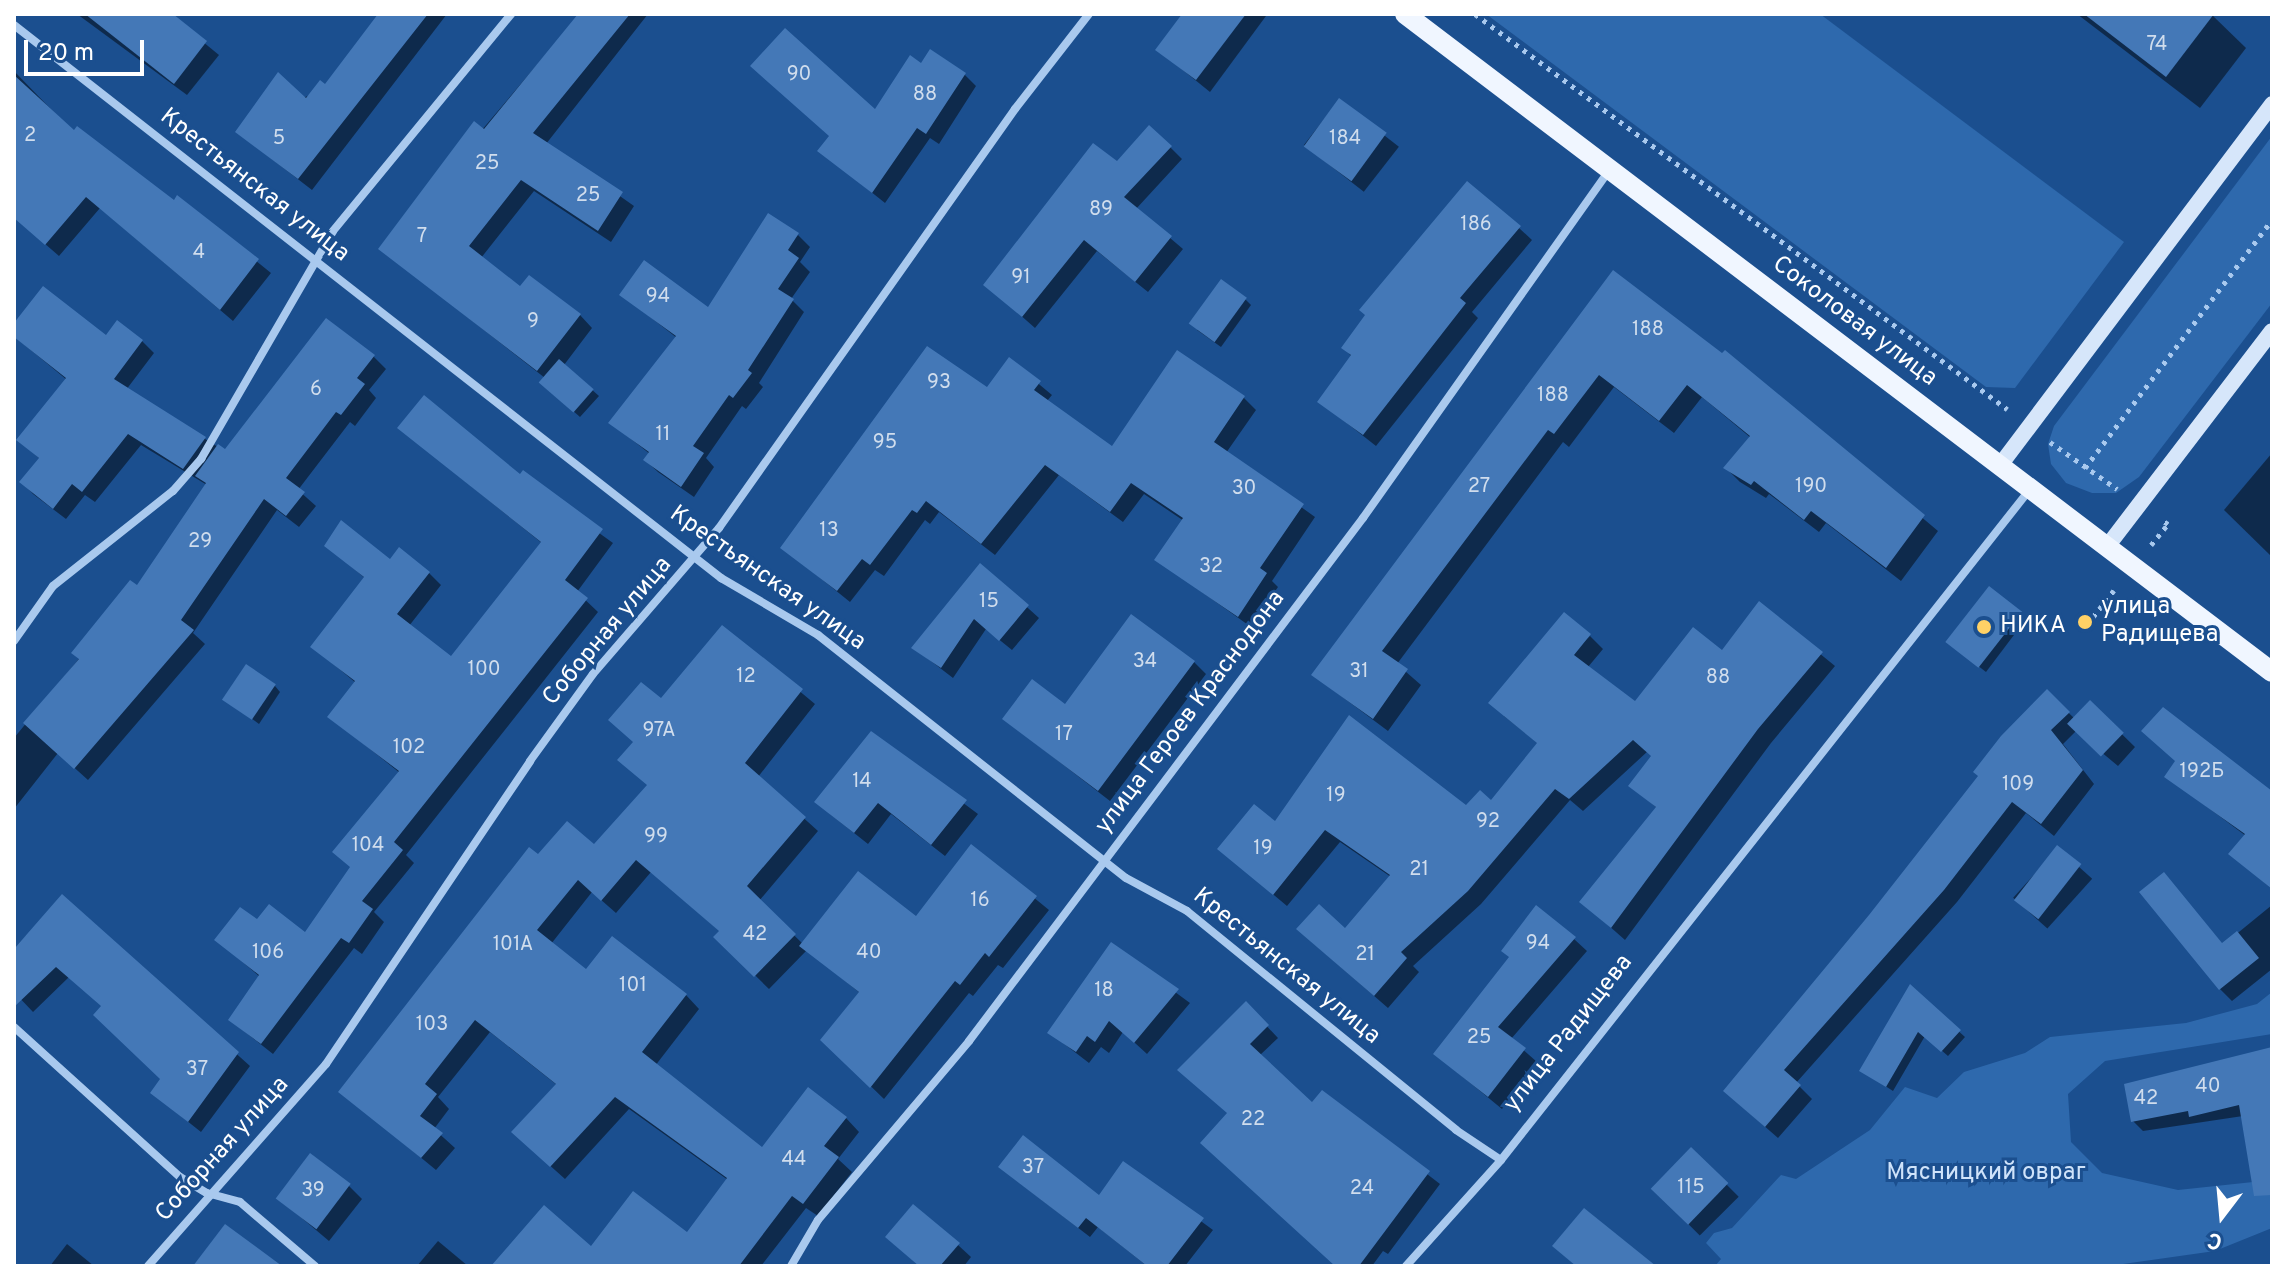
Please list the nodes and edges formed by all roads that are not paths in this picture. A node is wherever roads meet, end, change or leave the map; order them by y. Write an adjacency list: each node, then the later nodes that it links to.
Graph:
1 (511, 14): 7 (street)
2 (1089, 14): 12 (street, Соборная улица)
3 (1405, 14): 6 (main road, Соколовая улица)
4 (14, 25): 7 (street, Крестьянская улица)
5 (2272, 104): 9 (street)
6 (1608, 172): 9 (main road, Соколовая улица); 15 (street, улица Героев Краснодона)
7 (313, 260): 12 (street, Крестьянская улица); 13 (street)
8 (2272, 331): 11 (street)
9 (2001, 464): 10 (main road, Соколовая улица)
10 (2031, 487): 11 (main road, Соколовая улица); 17 (street, улица Радищева)
11 (2106, 548): 14 (main road, Соколовая улица)
12 (696, 556): 15 (street, Крестьянская улица); 18 (street, Соборная улица)
13 (14, 641)
14 (2272, 672)
15 (1104, 860): 17 (street, Крестьянская улица); 21 (street, улица Героев Краснодона)
16 (14, 1027): 18 (street)
17 (1501, 1160): 22 (street, улица Радищева)
18 (207, 1193): 19 (street, Соборная улица); 20 (street)
19 (148, 1266)
20 (315, 1266)
21 (791, 1266)
22 (1406, 1266)

